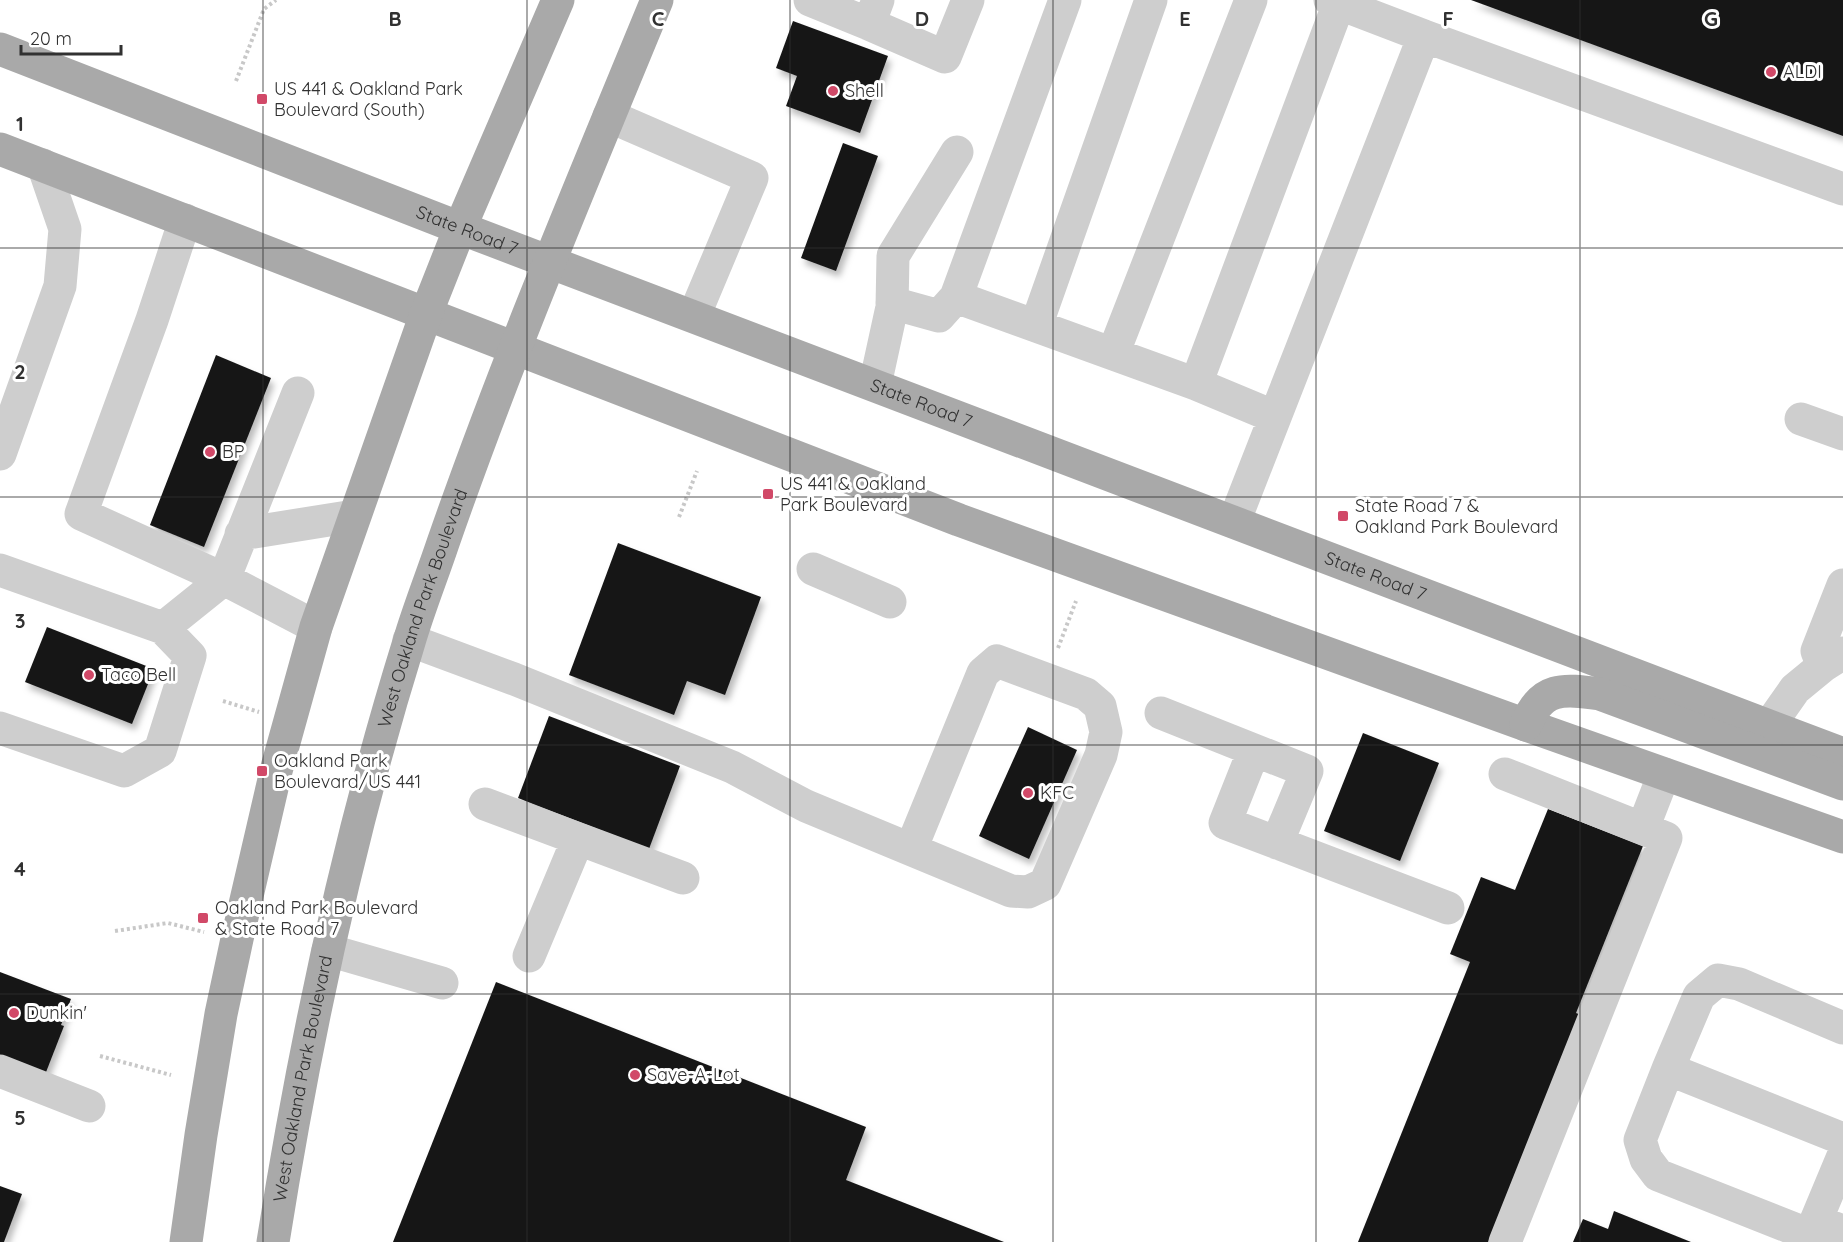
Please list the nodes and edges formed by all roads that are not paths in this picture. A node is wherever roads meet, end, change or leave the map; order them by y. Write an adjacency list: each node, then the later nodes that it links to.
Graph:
1 (558, 0): 18 (main road)
2 (657, 0): 12 (main road, West Oakland Park Boulevard)
3 (810, 0): 9 (street)
4 (968, 0): 9 (street)
5 (1065, 0): 20 (street)
6 (1151, 0): 24 (street)
7 (1251, 0): 26 (street)
8 (1334, 2): 10 (street); 27 (street)
9 (874, 12)
10 (1425, 36): 16 (street); 30 (street)
11 (0, 49): 18 (main road, State Road 7)
12 (609, 116): 19 (main road, West Oakland Park Boulevard); 23 (street)
13 (0, 149): 15 (main road)
14 (957, 152): 21 (street)
15 (43, 165): 17 (main road); 33 (street)
16 (1843, 189)
17 (185, 220): 22 (main road); 39 (street)
18 (460, 228): 19 (main road, State Road 7); 22 (main road)
19 (549, 261): 23 (main road, State Road 7); 25 (main road, West Oakland Park Boulevard)
20 (956, 297): 21 (street); 24 (street)
21 (892, 303): 28 (street)
22 (426, 314): 25 (main road); 34 (main road)
23 (694, 316): 28 (main road, State Road 7)
24 (1036, 326): 26 (street)
25 (515, 347): 44 (main road, West Oakland Park Boulevard); 47 (main road)
26 (1113, 354): 27 (street)
27 (1196, 384): 30 (street)
28 (874, 385): 35 (main road, State Road 7)
29 (298, 393): 36 (street)
30 (1275, 417): 35 (street)
31 (1801, 419): 32 (street)
32 (1843, 434)
33 (0, 454)
34 (354, 516): 36 (street); 42 (main road)
35 (1234, 522): 48 (main road, State Road 7)
36 (241, 534): 39 (street)
37 (813, 569): 41 (street)
38 (0, 570): 43 (street)
39 (224, 579): 42 (street); 43 (street)
40 (1843, 585): 45 (street)
41 (890, 602)
42 (316, 627): 73 (main road)
43 (163, 628): 49 (street)
44 (409, 640): 60 (street); 63 (main road, West Oakland Park Boulevard)
45 (1833, 659): 48 (street)
46 (1161, 713): 50 (street)
47 (1526, 725): 53 (main road); 54 (main road)
48 (1769, 726): 51 (main road, State Road 7)
49 (0, 728)
50 (1254, 750): 59 (street); 59 (street)
51 (1843, 754)
52 (1505, 774): 56 (street)
53 (1664, 774): 56 (street); 57 (main road)
54 (1843, 784)
55 (485, 804): 58 (street)
56 (1643, 828): 75 (street)
57 (1843, 837)
58 (578, 839): 61 (street); 64 (street)
59 (1277, 843): 62 (street)
60 (911, 849): 60 (street)
61 (683, 878)
62 (1448, 908)
63 (328, 950): 65 (street); 74 (main road, West Oakland Park Boulevard)
64 (529, 956)
65 (442, 983)
66 (1843, 1028): 67 (street)
67 (1668, 1069): 70 (street); 72 (street)
68 (0, 1071): 69 (street)
69 (89, 1106)
70 (1843, 1139)
71 (1843, 1156): 72 (street)
72 (1819, 1232)
73 (186, 1242)
74 (273, 1242)
75 (1505, 1242)

